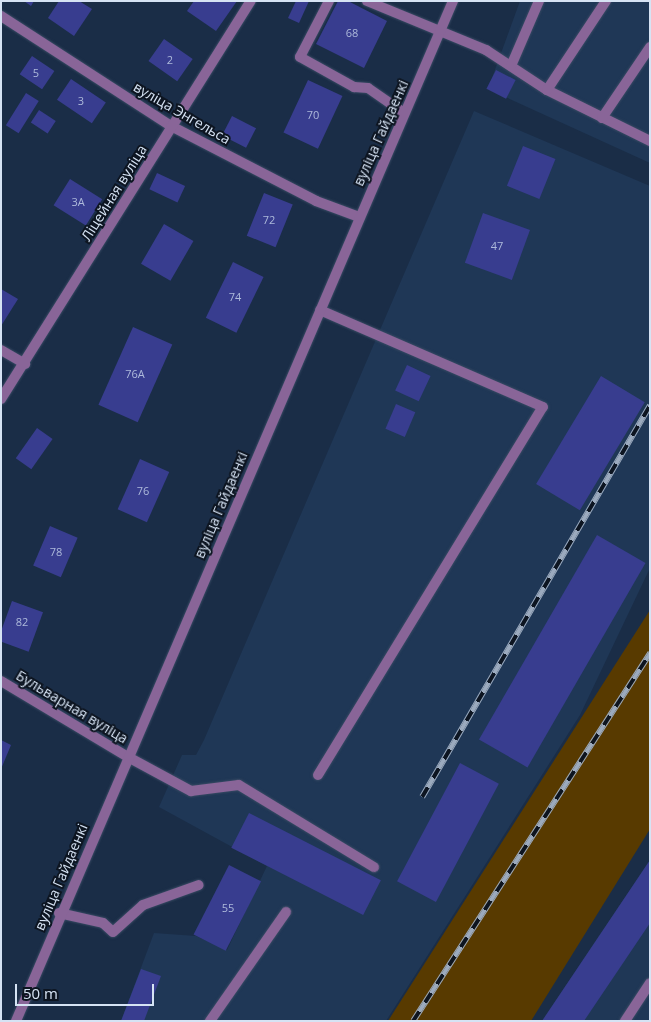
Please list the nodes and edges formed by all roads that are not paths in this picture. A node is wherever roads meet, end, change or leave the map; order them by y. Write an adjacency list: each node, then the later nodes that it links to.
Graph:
1 (251, 1): 14 (street, Ліцейная вуліца)
2 (329, 1): 12 (street)
3 (367, 1): 8 (street)
4 (453, 1): 8 (street, вуліца Гайдаенкі)
5 (539, 1): 10 (street)
6 (606, 1): 11 (street)
7 (1, 16): 14 (street, вуліца Энгельса)
8 (441, 30): 10 (street); 12 (street, вуліца Гайдаенкі)
9 (650, 47): 13 (street)
10 (511, 66): 11 (street)
11 (547, 90): 13 (street)
12 (404, 113): 16 (street, вуліца Гайдаенкі)
13 (602, 118): 15 (street)
14 (171, 126): 16 (street, вуліца Энгельса); 19 (street, Ліцейная вуліца)
15 (650, 141)
16 (359, 218): 17 (street, вуліца Гайдаенкі)
17 (320, 310): 22 (street, вуліца Гайдаенкі); 23 (street)
18 (1, 350): 19 (street)
19 (25, 364): 20 (street, Ліцейная вуліца)
20 (1, 399)
21 (1, 681): 22 (street, Бульварная вуліца)
22 (128, 757): 24 (street, Бульварная вуліца); 27 (street, вуліца Гайдаенкі)
23 (318, 775)
24 (374, 867)
25 (199, 885): 27 (street)
26 (286, 912): 30 (street)
27 (59, 913): 29 (street, вуліца Гайдаенкі)
28 (650, 984): 31 (street)
29 (16, 1021)
30 (210, 1021)
31 (625, 1021)

